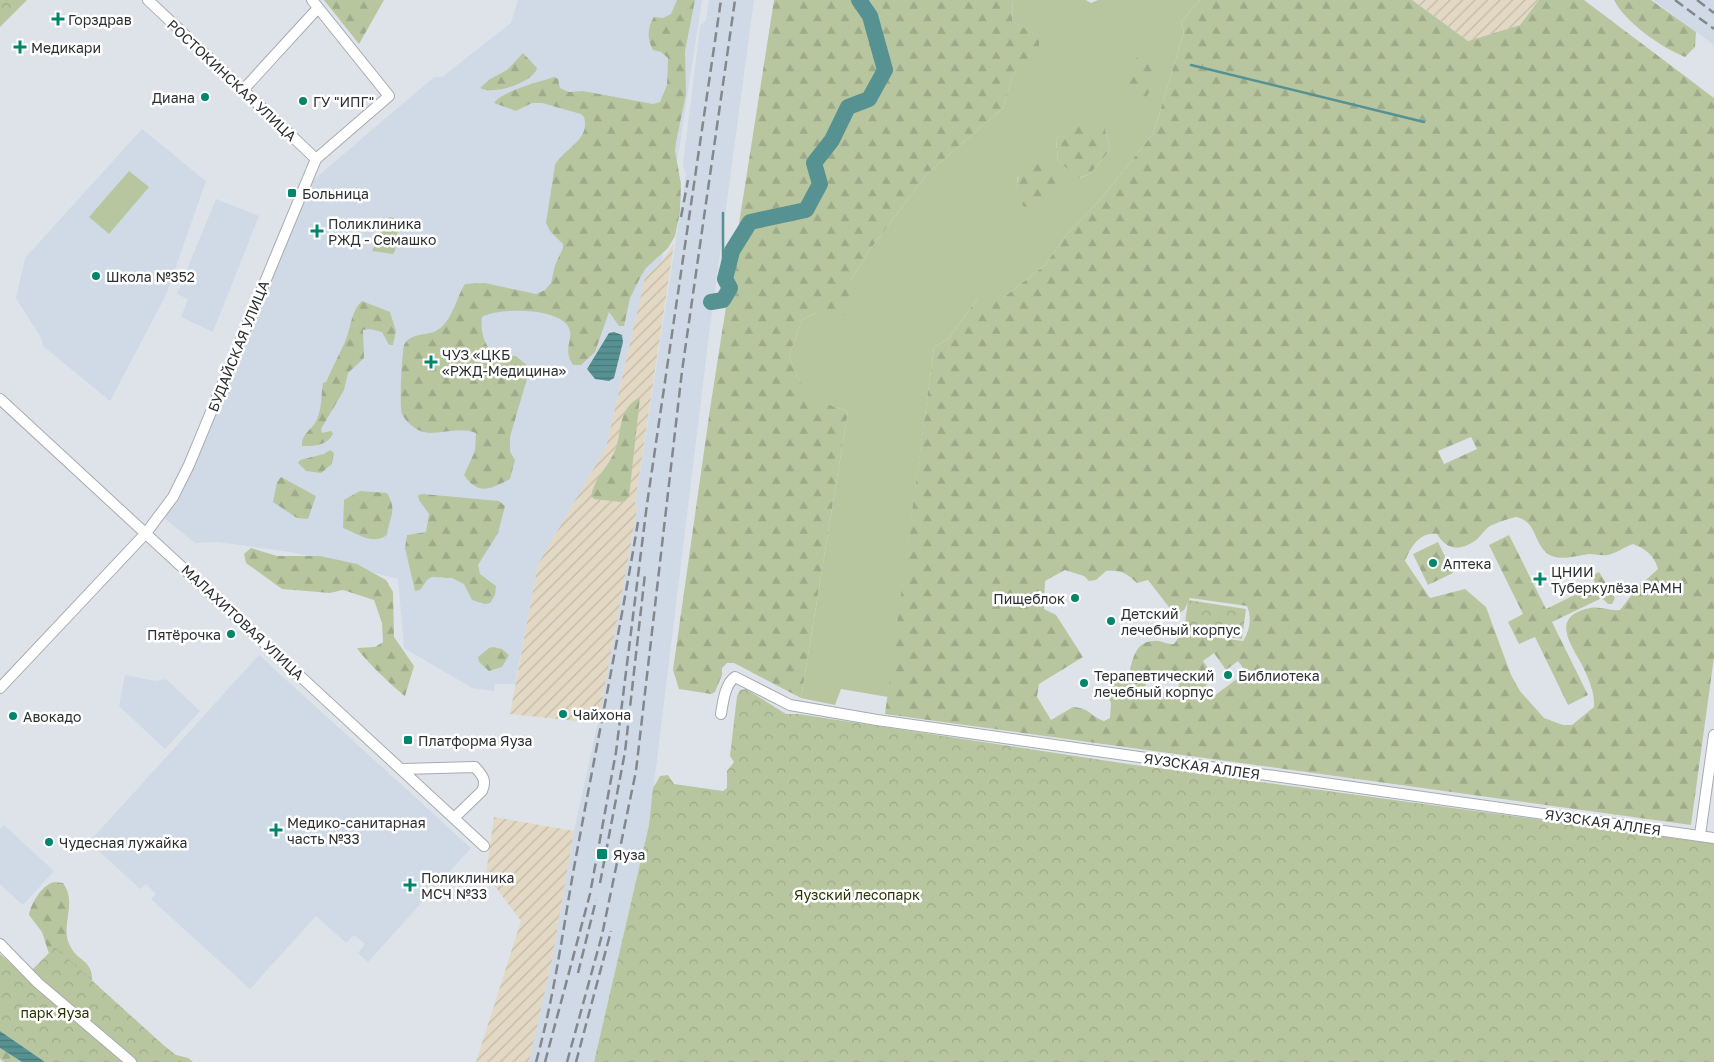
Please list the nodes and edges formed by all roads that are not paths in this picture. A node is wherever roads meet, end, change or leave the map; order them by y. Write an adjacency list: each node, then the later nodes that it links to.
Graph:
1 (148, 0): 3 (street, РОСТОКИНСКАЯ УЛИЦА)
2 (315, 4): 3 (street); 4 (street, БУДАЙСКАЯ УЛИЦА)
3 (243, 90): 4 (street, РОСТОКИНСКАЯ УЛИЦА)
4 (316, 159): 6 (street, БУДАЙСКАЯ УЛИЦА)
5 (0, 399): 6 (street, МАЛАХИТОВАЯ УЛИЦА)
6 (146, 533): 7 (street, БУДАЙСКАЯ УЛИЦА); 10 (street, МАЛАХИТОВАЯ УЛИЦА)
7 (0, 688)
8 (721, 714): 12 (street, ЯУЗСКАЯ АЛЛЕЯ)
9 (1714, 735): 12 (street)
10 (403, 769): 11 (street, МАЛАХИТОВАЯ УЛИЦА); 11 (street)
11 (455, 817): 14 (street, МАЛАХИТОВАЯ УЛИЦА)
12 (1700, 836): 13 (street, ЯУЗСКАЯ АЛЛЕЯ)
13 (1714, 838)
14 (484, 846)
15 (0, 944): 16 (street)
16 (131, 1062)

